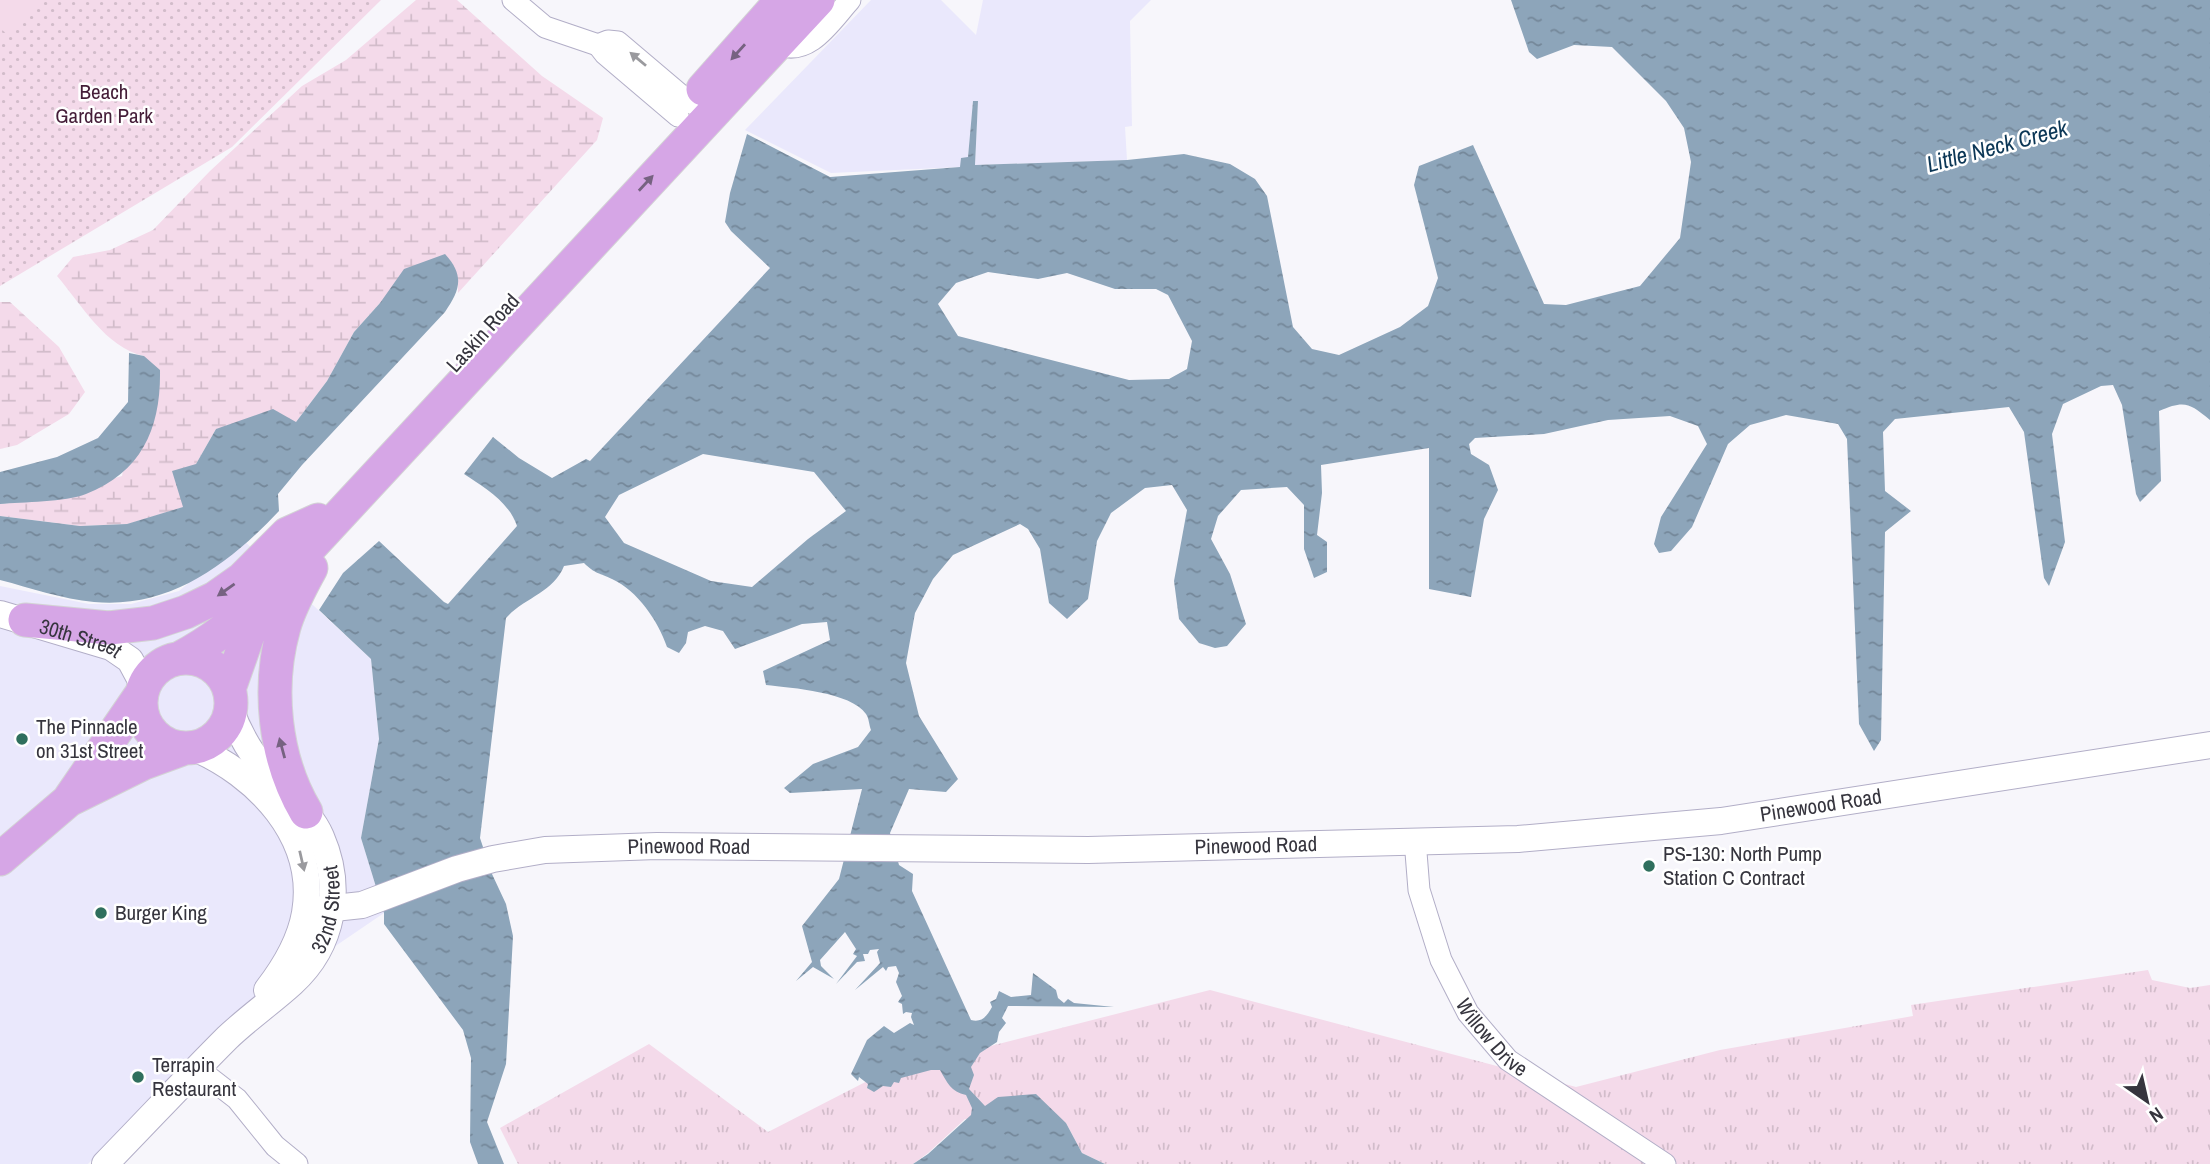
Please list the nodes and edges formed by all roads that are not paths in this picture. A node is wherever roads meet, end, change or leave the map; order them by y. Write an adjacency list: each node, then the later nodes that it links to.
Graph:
1 (513, 0): 6 (street)
2 (782, 0): 6 (main road, Laskin Road, one-way to 6)
3 (818, 0): 5 (main road, Laskin Road)
4 (850, 0): 5 (street)
5 (777, 44): 7 (main road, Laskin Road, one-way to 5)
6 (684, 110): 7 (main road, Laskin Road)
7 (327, 520): 8 (main road, one-way to 8); 9 (main road, Laskin Road); 11 (main road, Laskin Road); 15 (main road, one-way to 7)
8 (13, 617): 10 (street, 30th Street)
9 (180, 658): 10 (main road); 11 (main road)
10 (143, 689): 13 (main road); 14 (main road)
11 (229, 698): 13 (main road); 15 (street, 32nd Street)
12 (2210, 745): 16 (street, Pinewood Road)
13 (189, 748): 14 (main road); 19 (street, 32nd Street, one-way to 19)
14 (69, 800): 17 (main road)
15 (306, 812): 18 (street, 32nd Street)
16 (1415, 840): 18 (street, Pinewood Road); 24 (street, Willow Drive)
17 (0, 859)
18 (333, 909): 19 (street, Pinewood Road); 20 (street, 32nd Street)
19 (306, 911): 20 (street, 32nd Street)
20 (240, 1025): 21 (street, 32nd Street)
21 (197, 1068): 22 (street, 32nd Street); 23 (street)
22 (105, 1164)
23 (297, 1164)
24 (1665, 1164)

